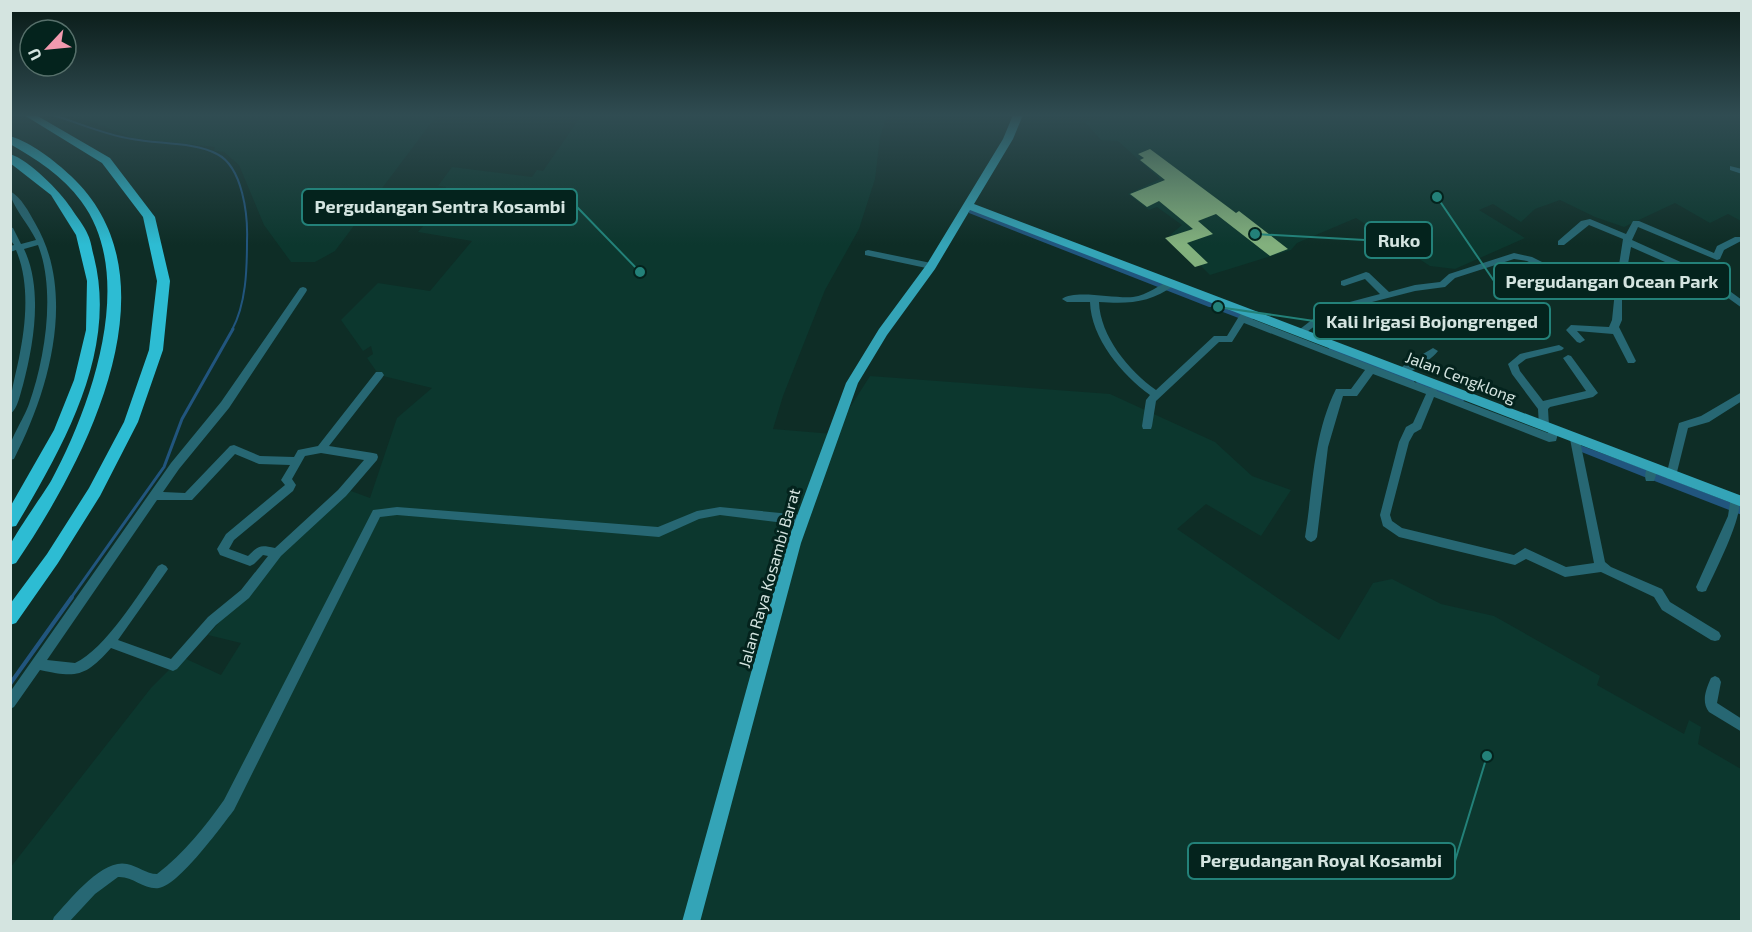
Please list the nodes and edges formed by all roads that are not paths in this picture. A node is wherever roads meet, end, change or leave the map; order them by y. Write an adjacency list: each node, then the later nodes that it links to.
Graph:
1 (13, 158): 53 (highway)
2 (43, 158): 56 (highway)
3 (103, 158): 60 (highway)
4 (996, 158): 8 (main road, Jalan Raya Kosambi Barat)
5 (1733, 168): 6 (street)
6 (1742, 172)
7 (10, 193): 12 (street)
8 (967, 205): 16 (main road, Jalan Raya Kosambi Barat); 18 (main road, Jalan Cengklong)
9 (10, 230): 14 (street)
10 (1738, 239): 11 (street)
11 (1628, 240): 13 (street); 24 (street); 26 (street)
12 (41, 242): 14 (street); 47 (street)
13 (1561, 243)
14 (14, 248): 42 (street)
15 (868, 253): 16 (street)
16 (931, 266): 52 (main road, Jalan Raya Kosambi Barat)
17 (1344, 282): 21 (street)
18 (1169, 286): 22 (street); 25 (main road, Jalan Cengklong)
19 (303, 290): 50 (street)
20 (1559, 291): 21 (street)
21 (1388, 296): 27 (street)
22 (1094, 298): 23 (street); 38 (street)
23 (1067, 299)
24 (1742, 305)
25 (1244, 315): 27 (main road, Jalan Cengklong); 33 (street); 38 (street)
26 (1614, 331): 28 (street); 32 (street)
27 (1300, 333): 34 (main road, Jalan Cengklong)
28 (1580, 340)
29 (1559, 348): 41 (street)
30 (1433, 351): 34 (street)
31 (1568, 358): 41 (street)
32 (1631, 361)
33 (1372, 368): 36 (street); 54 (street)
34 (1403, 372): 36 (main road, Jalan Cengklong)
35 (379, 375): 46 (street)
36 (1416, 381): 37 (street); 40 (main road, Jalan Cengklong)
37 (1432, 391): 40 (street); 57 (street)
38 (1156, 395): 43 (street)
39 (1742, 396): 49 (street)
40 (1480, 406): 44 (main road, Jalan Cengklong)
41 (1543, 408): 44 (street)
42 (10, 410)
43 (1147, 426)
44 (1551, 432): 45 (main road, Jalan Cengklong)
45 (1575, 439): 49 (main road, Jalan Cengklong); 57 (street)
46 (321, 449): 48 (street); 55 (street)
47 (10, 456)
48 (298, 461): 50 (street); 55 (street)
49 (1671, 476): 51 (main road, Jalan Cengklong)
50 (154, 496): 65 (street)
51 (1736, 504): 59 (street)
52 (801, 520): 69 (street); 70 (main road, Jalan Raya Kosambi Barat)
53 (10, 521)
54 (1311, 537)
55 (277, 553): 64 (street)
56 (10, 558)
57 (1603, 567): 63 (street)
58 (162, 569): 64 (street)
59 (1702, 587)
60 (29, 593): 61 (highway); 62 (highway)
61 (10, 618)
62 (10, 627)
63 (1715, 636)
64 (108, 642): 65 (street)
65 (39, 664): 67 (street)
66 (1715, 682): 68 (street)
67 (10, 703)
68 (1742, 726)
69 (59, 921)
70 (691, 921)

